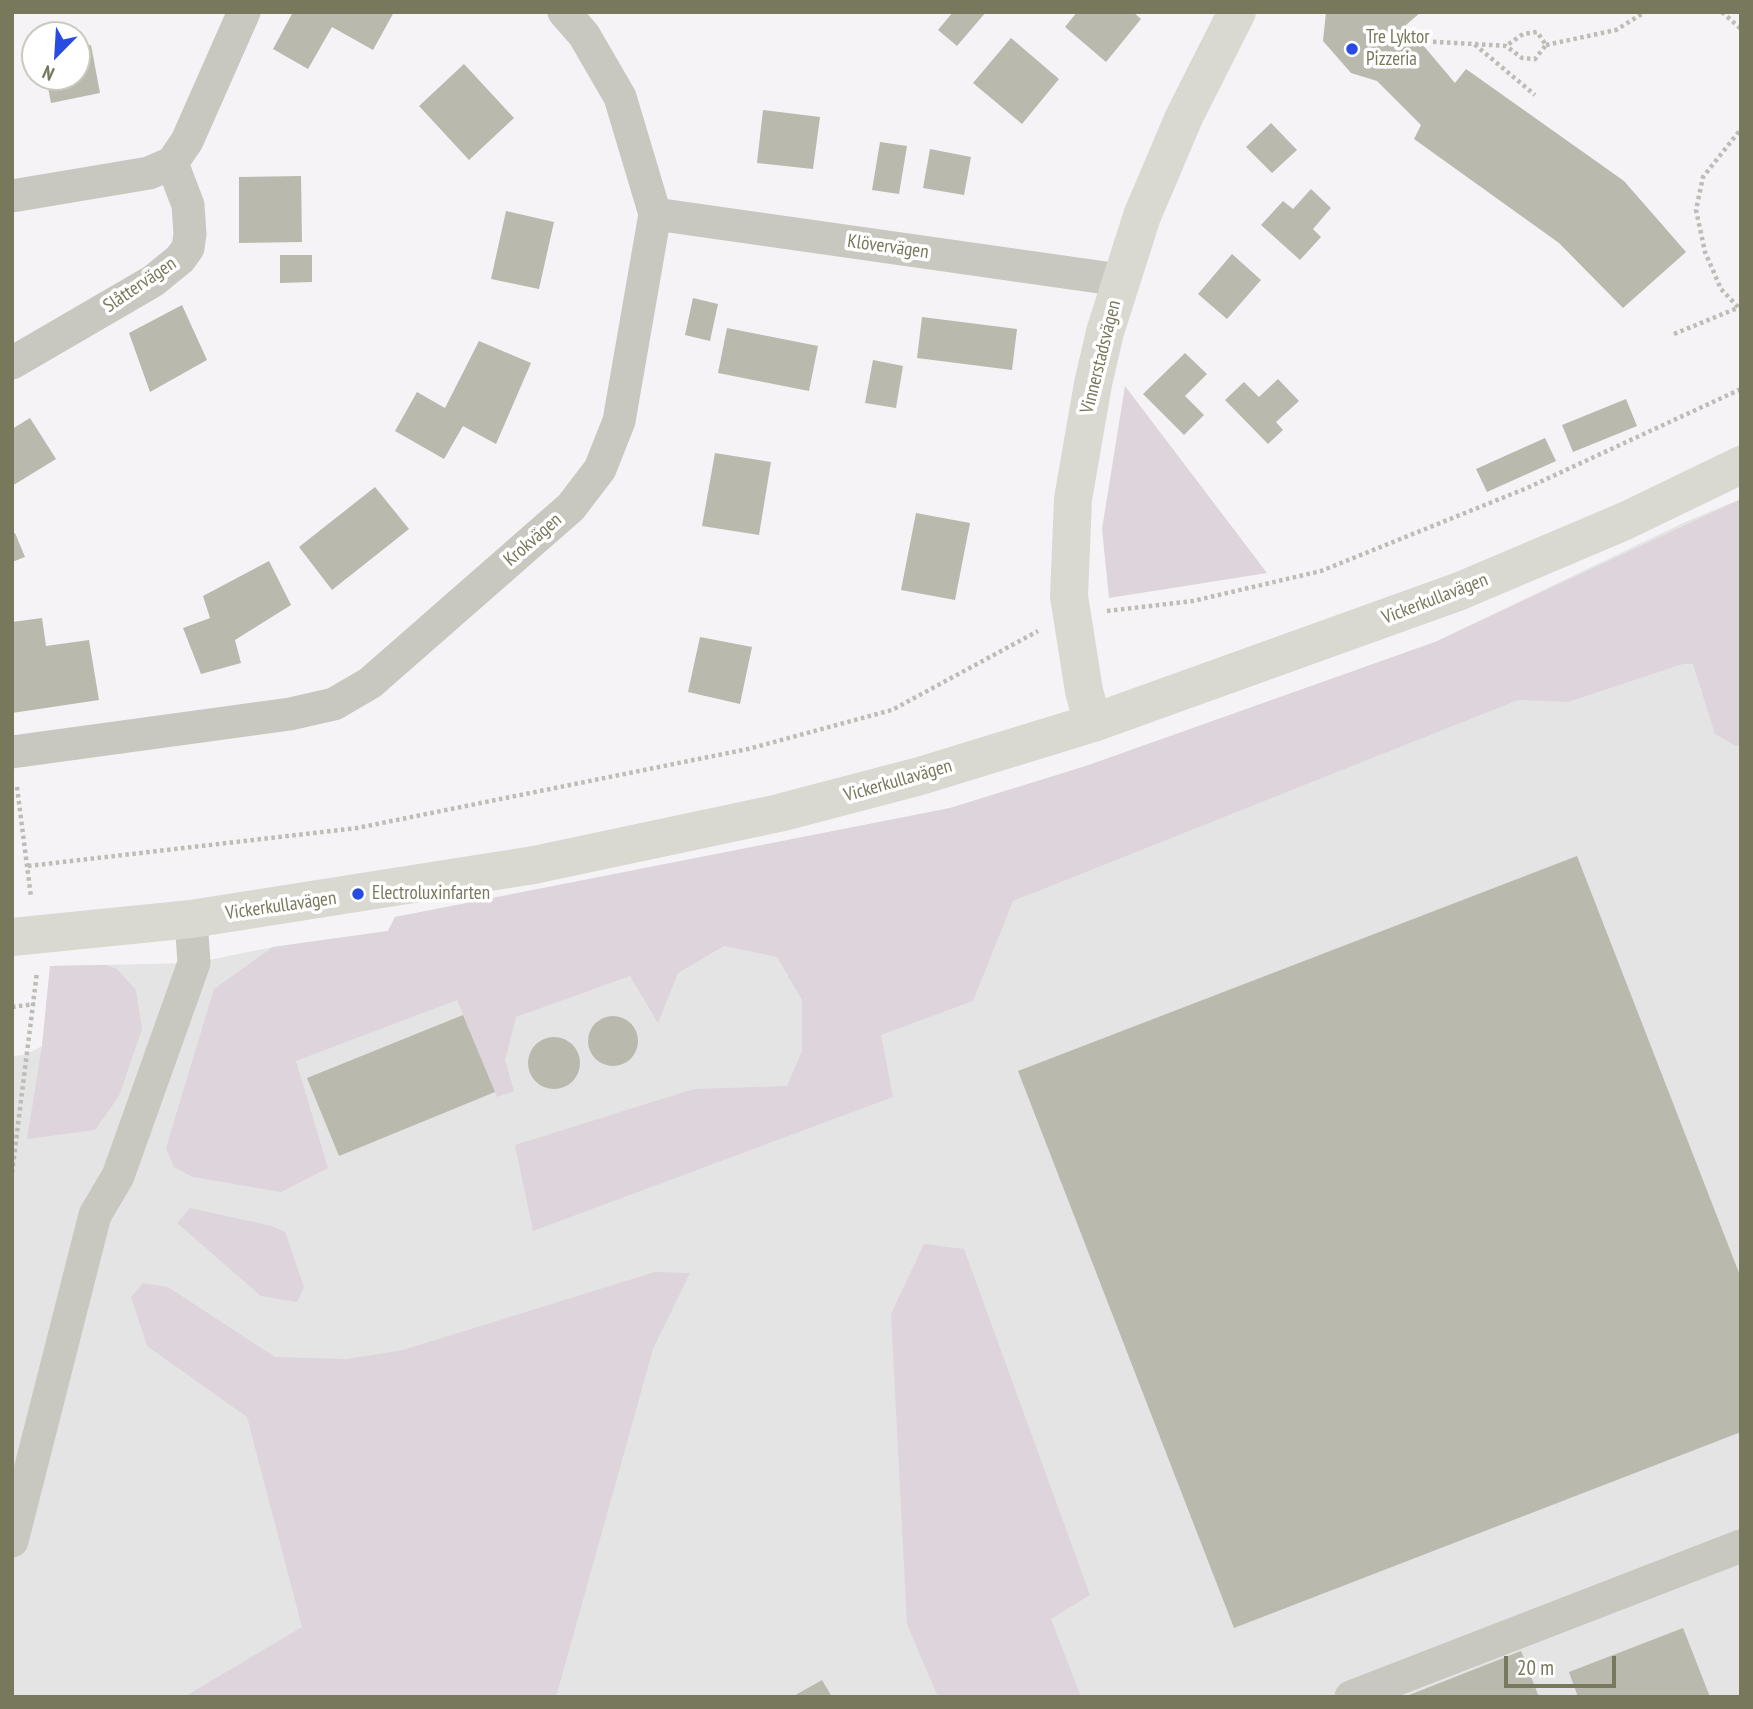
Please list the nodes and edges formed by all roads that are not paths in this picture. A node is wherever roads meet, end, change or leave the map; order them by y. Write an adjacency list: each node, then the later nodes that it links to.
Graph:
1 (244, 12): 4 (street)
2 (564, 12): 6 (street, Krokvägen)
3 (1237, 12): 7 (main road, Vinnerstadsvägen)
4 (172, 163): 5 (street); 8 (street, Slåttervägen)
5 (12, 197)
6 (655, 214): 7 (street, Klövervägen); 11 (street, Krokvägen)
7 (1121, 280): 10 (main road, Vinnerstadsvägen)
8 (12, 363)
9 (1741, 465): 10 (main road, Vickerkullavägen)
10 (1093, 723): 12 (main road, Vickerkullavägen)
11 (12, 752)
12 (191, 919): 13 (main road, Vickerkullavägen); 14 (street)
13 (12, 937)
14 (12, 1541)
15 (1741, 1546): 16 (street)
16 (1351, 1697)

